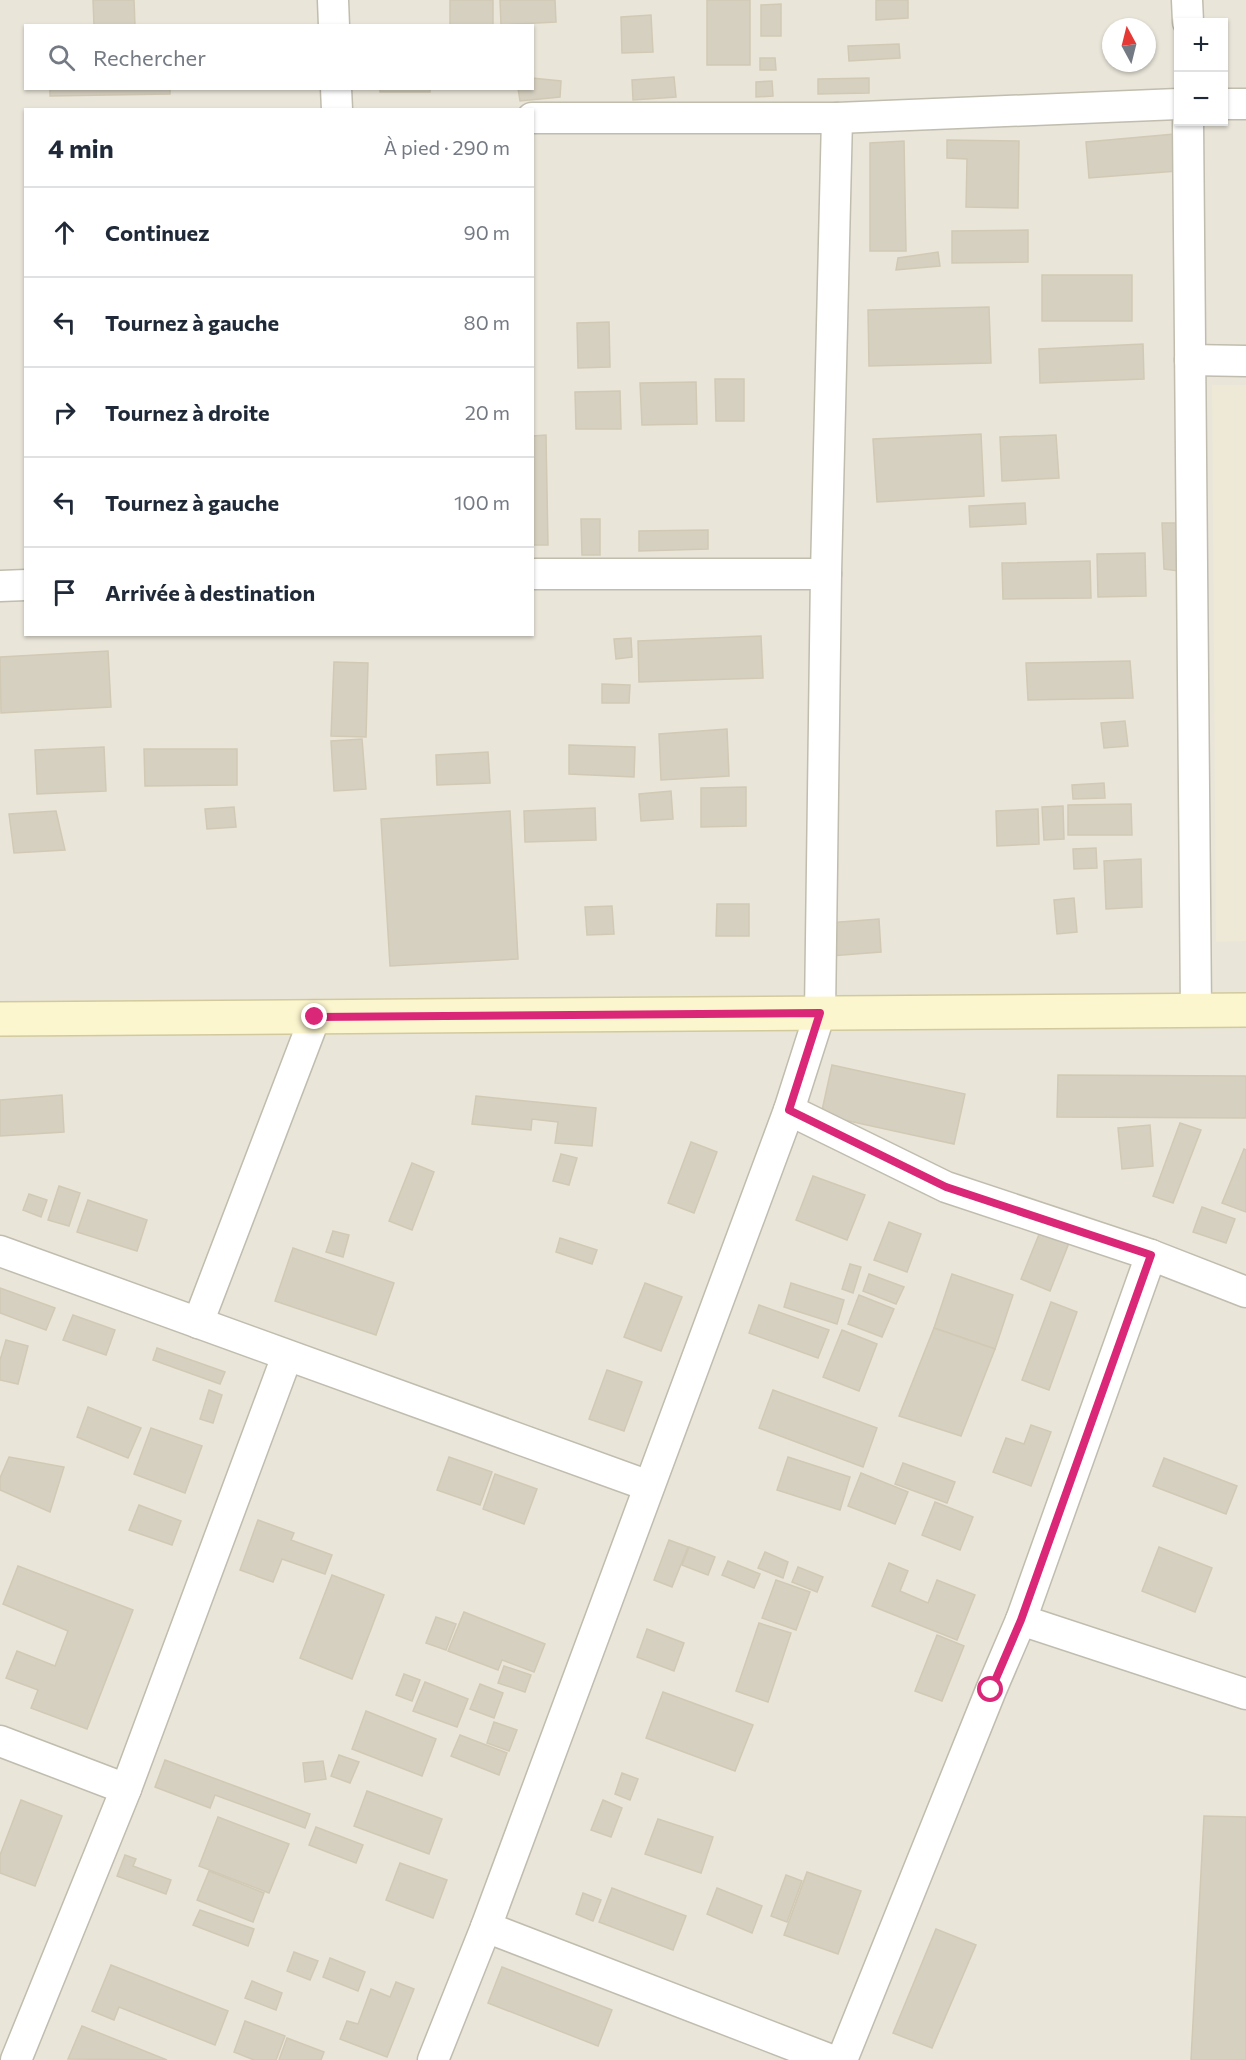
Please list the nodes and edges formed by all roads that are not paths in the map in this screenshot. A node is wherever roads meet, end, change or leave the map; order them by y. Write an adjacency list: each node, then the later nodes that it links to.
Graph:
1 (333, 0): 4 (street)
2 (1187, 0): 3 (street)
3 (1188, 18)
4 (334, 24)
5 (336, 90): 9 (street)
6 (1174, 104): 10 (street)
7 (1228, 104): 8 (street)
8 (1246, 104)
9 (337, 108)
10 (837, 117): 11 (street); 16 (street)
11 (534, 118)
12 (1188, 126): 13 (street)
13 (1190, 360): 14 (street); 19 (street)
14 (1246, 360)
15 (534, 574): 16 (street)
16 (826, 574): 21 (street)
17 (24, 585): 18 (street)
18 (0, 586)
19 (1196, 1010): 20 (street); 21 (street)
20 (1246, 1010)
21 (820, 1013): 22 (street); 24 (street)
22 (315, 1017): 23 (street); 28 (street)
23 (0, 1019)
24 (789, 1110): 26 (street); 30 (street)
25 (0, 1251): 28 (street)
26 (1151, 1255): 27 (street); 31 (street)
27 (1246, 1292)
28 (198, 1323): 29 (street)
29 (287, 1356): 30 (street); 34 (street)
30 (649, 1486): 35 (street)
31 (1021, 1620): 32 (street); 39 (street)
32 (1246, 1694)
33 (0, 1741): 34 (street)
34 (126, 1789): 36 (street)
35 (486, 1927): 37 (street); 38 (street)
36 (16, 2060)
37 (433, 2060)
38 (831, 2060)
39 (842, 2060)

